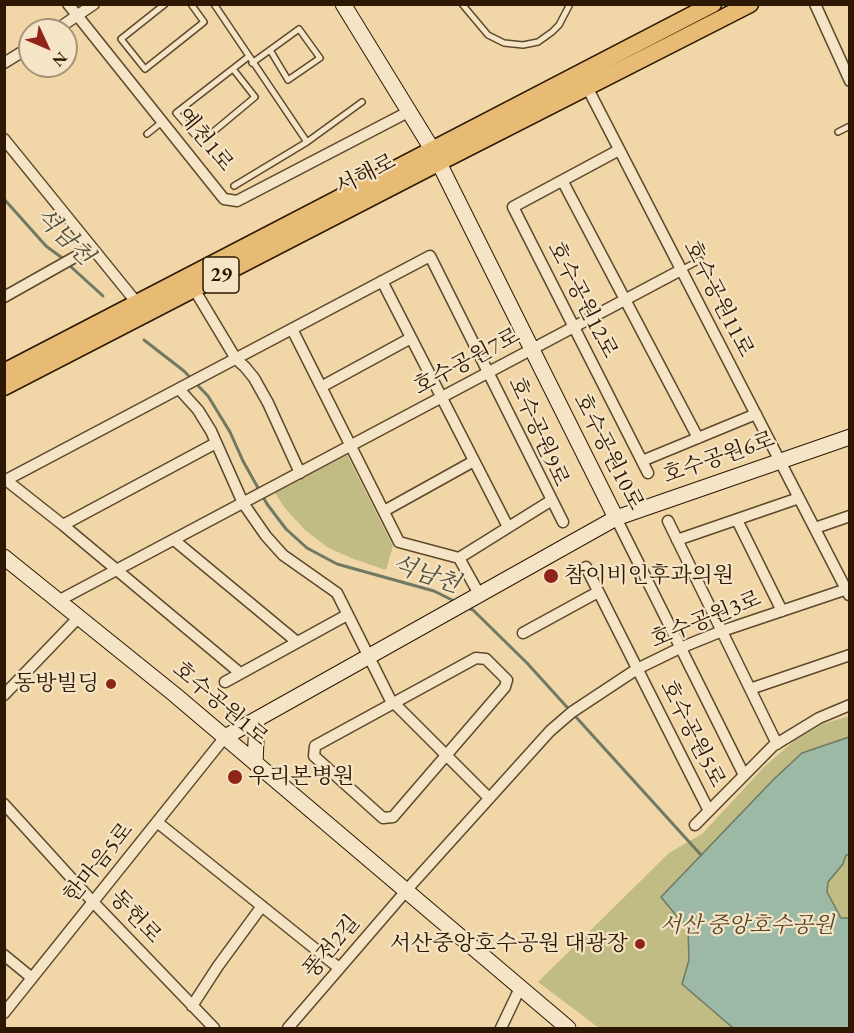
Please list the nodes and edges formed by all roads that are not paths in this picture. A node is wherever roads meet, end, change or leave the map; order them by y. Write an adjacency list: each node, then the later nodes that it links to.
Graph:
1 (68, 4): 12 (street, 예천1로)
2 (94, 4): 12 (street)
3 (165, 4): 4 (lane)
4 (191, 4)
5 (214, 4): 16 (lane)
6 (343, 4): 22 (street)
7 (462, 4): 8 (lane)
8 (570, 4)
9 (713, 4): 30 (main road, 서해로 / 29)
10 (750, 4): 20 (main road, 서해로 / 29)
11 (815, 4): 19 (street)
12 (77, 16): 13 (street); 23 (street, 예천1로)
13 (74, 18)
14 (270, 50): 14 (lane); 16 (lane)
15 (18, 54): 17 (street)
16 (250, 60): 18 (lane); 28 (lane)
17 (4, 63)
18 (233, 69): 18 (lane)
19 (849, 81)
20 (587, 87): 29 (street, 호수공원11로); 30 (main road, 서해로 / 29)
21 (362, 102): 28 (lane)
22 (408, 112): 23 (street, 예천1로); 30 (street)
23 (162, 122): 26 (lane)
24 (849, 126): 25 (lane)
25 (838, 132)
26 (147, 134)
27 (4, 139): 33 (street)
28 (307, 142): 32 (lane)
29 (619, 150): 31 (street, 호수공원12로); 35 (street, 호수공원11로)
30 (435, 156): 37 (main road, 서해로 / 29); 40 (main road, 서해로 / 29); 44 (street, 호수공원10로)
31 (563, 182): 39 (street, 호수공원12로); 41 (street, 호수공원12로)
32 (234, 186)
33 (91, 248): 38 (street); 40 (street)
34 (700, 260): 35 (lane)
35 (681, 270): 39 (street, 호수공원7로); 52 (street, 호수공원11로)
36 (382, 281): 42 (street, 호수공원9로); 43 (street); 47 (street, 호수공원9로)
37 (194, 289): 45 (street); 48 (main road, 서해로 / 29)
38 (4, 297)
39 (625, 300): 41 (street, 호수공원7로); 54 (street, 호수공원12로)
40 (136, 303): 46 (main road, 서해로 / 29)
41 (573, 327): 44 (street, 호수공원7로); 58 (street, 호수공원12로)
42 (292, 329): 45 (street, 호수공원9로); 49 (street)
43 (411, 338): 49 (street); 51 (street)
44 (531, 350): 47 (street, 호수공원7로); 67 (street, 호수공원10로)
45 (236, 359): 50 (street, 호수공원9로); 60 (street)
46 (4, 372)
47 (489, 372): 51 (street, 호수공원7로); 64 (street, 호수공원9로)
48 (4, 387)
49 (321, 387): 56 (street)
50 (179, 389): 55 (street); 71 (street)
51 (441, 397): 56 (street, 호수공원7로); 57 (street)
52 (756, 414): 54 (street); 59 (street, 호수공원11로)
53 (849, 437): 59 (street, 호수공원6로)
54 (698, 438): 58 (street)
55 (216, 443): 63 (street); 71 (street)
56 (350, 446): 60 (street, 호수공원7로); 65 (street)
57 (474, 460): 65 (street); 72 (street)
58 (642, 461): 61 (street, 호수공원12로)
59 (780, 461): 62 (street, 호수공원11로); 67 (street, 호수공원6로)
60 (300, 472): 63 (street, 호수공원7로)
61 (648, 473)
62 (799, 498): 68 (street); 73 (street, 호수공원11로)
63 (248, 500): 74 (street); 85 (street)
64 (552, 500): 70 (street); 72 (street, 호수공원9로)
65 (384, 511): 76 (street)
66 (849, 516): 73 (street)
67 (616, 518): 82 (street, 호수공원6로); 90 (street, 호수공원10로)
68 (737, 520): 75 (street); 84 (street)
69 (668, 521): 75 (street)
70 (563, 522)
71 (63, 525): 79 (street)
72 (508, 527): 76 (street, 호수공원9로)
73 (814, 528): 80 (street, 호수공원11로)
74 (174, 540): 79 (street); 89 (street)
75 (677, 540): 87 (street)
76 (459, 558): 82 (street)
77 (7, 564): 83 (street, 호수공원1로)
78 (586, 567): 81 (street, 호수공원5로)
79 (116, 570): 83 (street); 94 (street)
80 (848, 591): 84 (street, 호수공원3로)
81 (598, 592): 88 (street); 93 (street, 호수공원5로)
82 (479, 594): 92 (street, 호수공원6로)
83 (58, 601): 86 (street, 호수공원1로)
84 (782, 611): 87 (street, 호수공원3로)
85 (347, 615): 89 (street); 92 (street)
86 (78, 618): 97 (street); 101 (street, 호수공원1로)
87 (722, 631): 90 (street, 호수공원3로); 96 (street)
88 (524, 633)
89 (297, 642): 94 (street)
90 (680, 648): 93 (street, 호수공원3로); 105 (street, 호수공원10로)
91 (849, 655): 96 (street)
92 (367, 657): 98 (street); 100 (street)
93 (638, 669): 106 (street, 호수공원3로); 108 (street, 호수공원5로)
94 (240, 673): 95 (street)
95 (225, 682)
96 (750, 689): 102 (street)
97 (4, 695)
98 (394, 703): 103 (street); 103 (street); 103 (street)
99 (849, 705): 102 (street, 호수공원5로)
100 (257, 719): 101 (street); 104 (street)
101 (225, 737): 104 (street, 호수공원1로); 109 (street, 한마음5로)
102 (777, 744): 105 (street, 호수공원5로)
103 (446, 756): 106 (street)
104 (255, 763): 111 (street, 호수공원1로)
105 (744, 775): 108 (street, 호수공원5로)
106 (489, 798): 111 (street)
107 (4, 804): 112 (street, 동헌로)
108 (709, 811): 110 (street)
109 (157, 822): 112 (street, 한마음5로); 113 (street)
110 (695, 825)
111 (406, 891): 115 (street, 풍전2길); 117 (street, 호수공원1로)
112 (93, 902): 116 (street, 한마음5로); 118 (street, 동헌로)
113 (262, 906): 115 (street); 118 (street)
114 (4, 956): 116 (street)
115 (339, 969): 121 (street, 풍전2길)
116 (32, 978): 119 (street, 한마음5로)
117 (520, 988): 122 (street); 123 (street, 호수공원1로)
118 (192, 1006): 120 (street, 동헌로)
119 (4, 1013)
120 (214, 1029)
121 (288, 1029)
122 (501, 1029)
123 (568, 1029)

